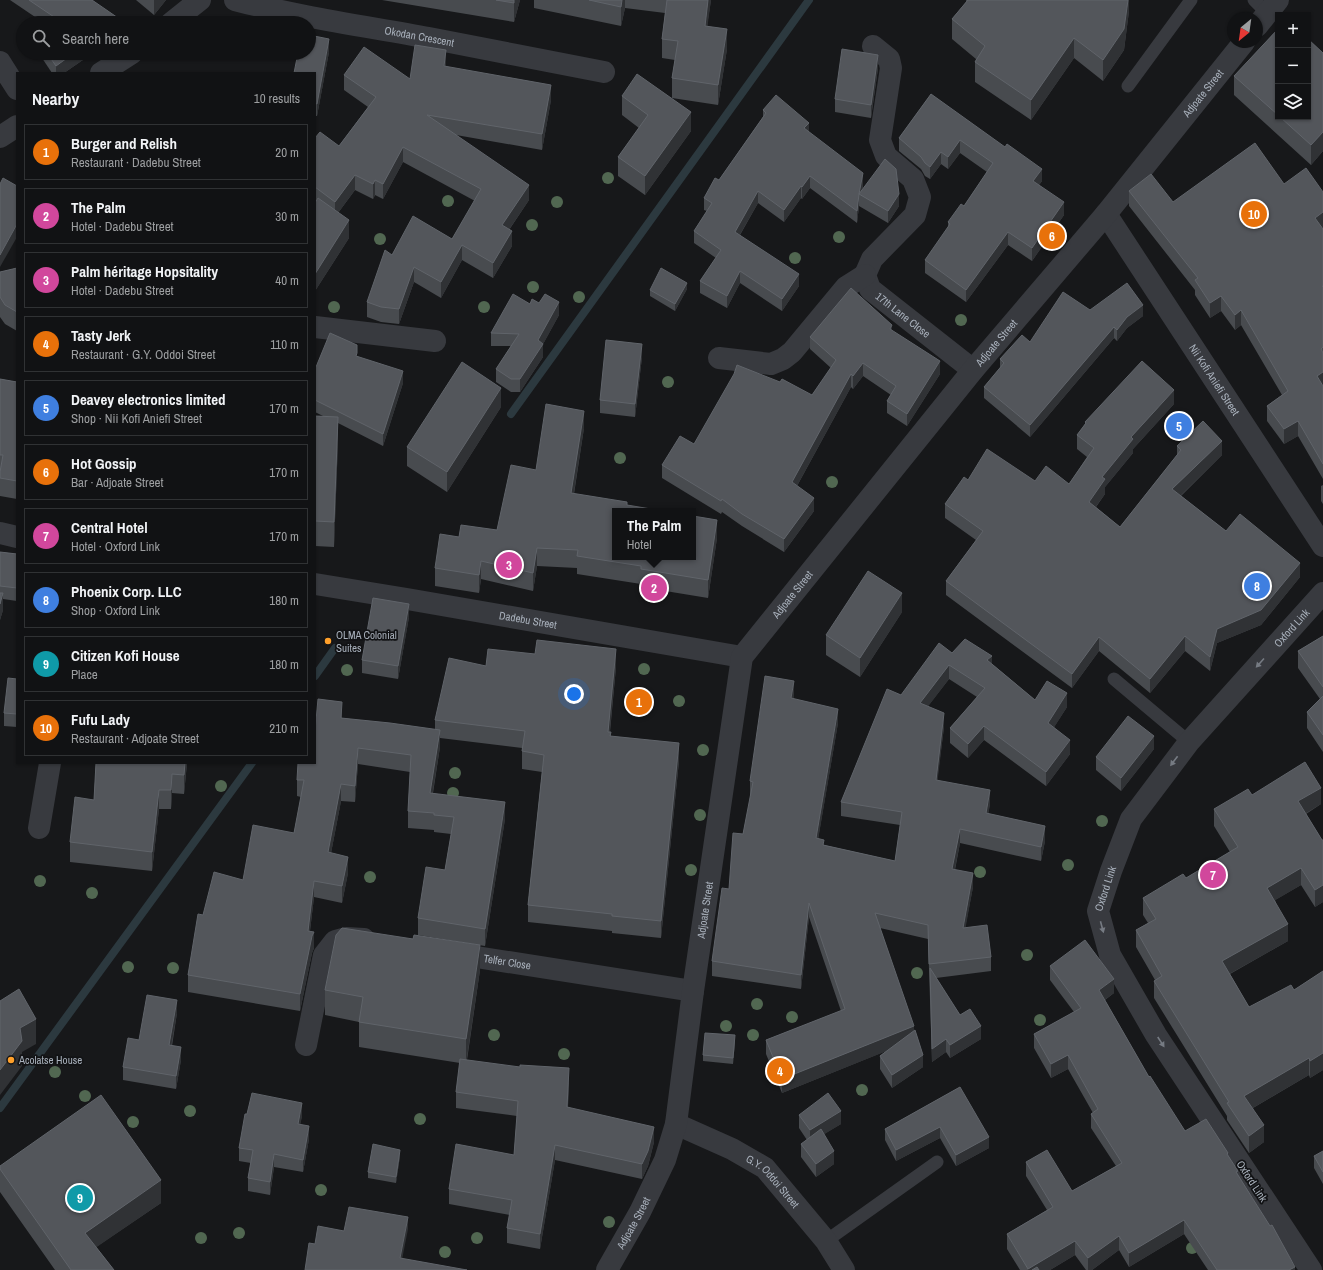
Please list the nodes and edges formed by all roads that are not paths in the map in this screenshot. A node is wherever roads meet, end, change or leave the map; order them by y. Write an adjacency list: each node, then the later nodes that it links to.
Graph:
1 (200, 0): 4 (street)
2 (235, 0): 5 (street, Okodan Crescent)
3 (1191, 0): 13 (lane)
4 (180, 16)
5 (304, 16)
6 (316, 18): 12 (street, Okodan Crescent)
7 (873, 46): 18 (street)
8 (1239, 48): 17 (street, Adjoate Street)
9 (121, 60): 11 (street)
10 (0, 62): 14 (street)
11 (103, 72)
12 (604, 72)
13 (1128, 86)
14 (16, 87)
15 (16, 127): 16 (street)
16 (0, 137)
17 (1106, 214): 22 (street, Adjoate Street); 25 (street, Nii Kofi Aniefi Street)
18 (865, 275): 21 (street); 22 (street, 17th Lane Close)
19 (316, 327): 20 (street)
20 (434, 341)
21 (719, 358)
22 (973, 370): 28 (street, Adjoate Street)
23 (0, 533): 24 (street)
24 (16, 537)
25 (1323, 546)
26 (316, 584): 28 (street, Dadebu Street)
27 (1323, 593): 30 (street, Oxford Link, one-way to 30)
28 (742, 657): 35 (street, Adjoate Street)
29 (1114, 679): 30 (lane)
30 (1189, 742): 42 (street, Oxford Link, one-way to 42)
31 (50, 764): 32 (street)
32 (39, 828)
33 (385, 942): 36 (street)
34 (432, 950): 35 (street, Telfer Close)
35 (693, 991): 37 (street, Adjoate Street)
36 (306, 1044)
37 (676, 1124): 39 (street, G.Y. Oddoi Street); 40 (street, Adjoate Street)
38 (937, 1162): 39 (lane)
39 (826, 1241): 41 (street, G.Y. Oddoi Street)
40 (607, 1270)
41 (844, 1270)
42 (1311, 1270)

